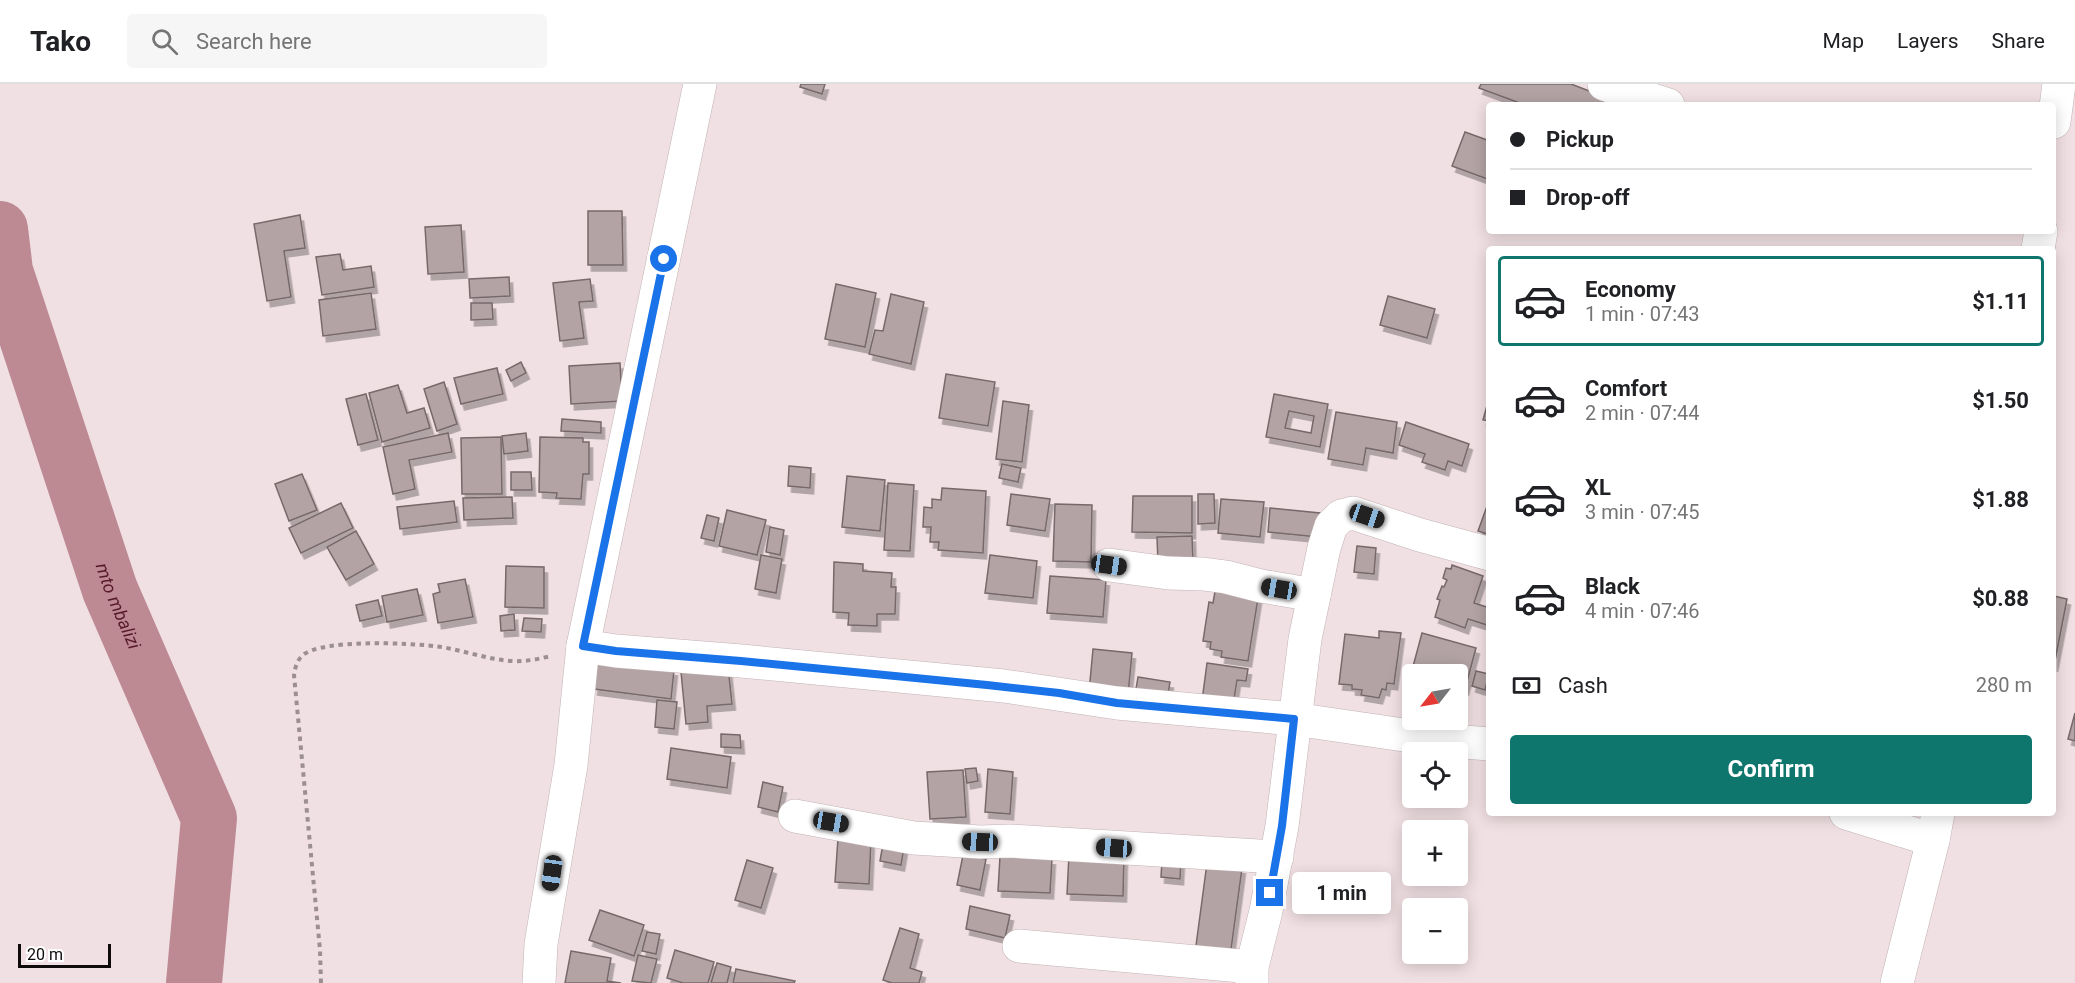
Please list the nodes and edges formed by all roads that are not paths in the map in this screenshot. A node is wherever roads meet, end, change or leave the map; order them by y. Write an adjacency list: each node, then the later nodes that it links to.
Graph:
1 (700, 84): 9 (street)
2 (1604, 84): 4 (street)
3 (2059, 84): 5 (street)
4 (1659, 102)
5 (2056, 107)
6 (1486, 553): 8 (street)
7 (1109, 565): 8 (street)
8 (1314, 595): 10 (street)
9 (583, 646): 10 (street); 18 (street)
10 (1294, 719): 11 (street); 15 (street)
11 (1486, 744)
12 (795, 816): 15 (street)
13 (1867, 816): 14 (street)
14 (1935, 826): 19 (street)
15 (1277, 857): 17 (street)
16 (1019, 946): 17 (street)
17 (1252, 975)
18 (539, 983)
19 (1897, 983)

